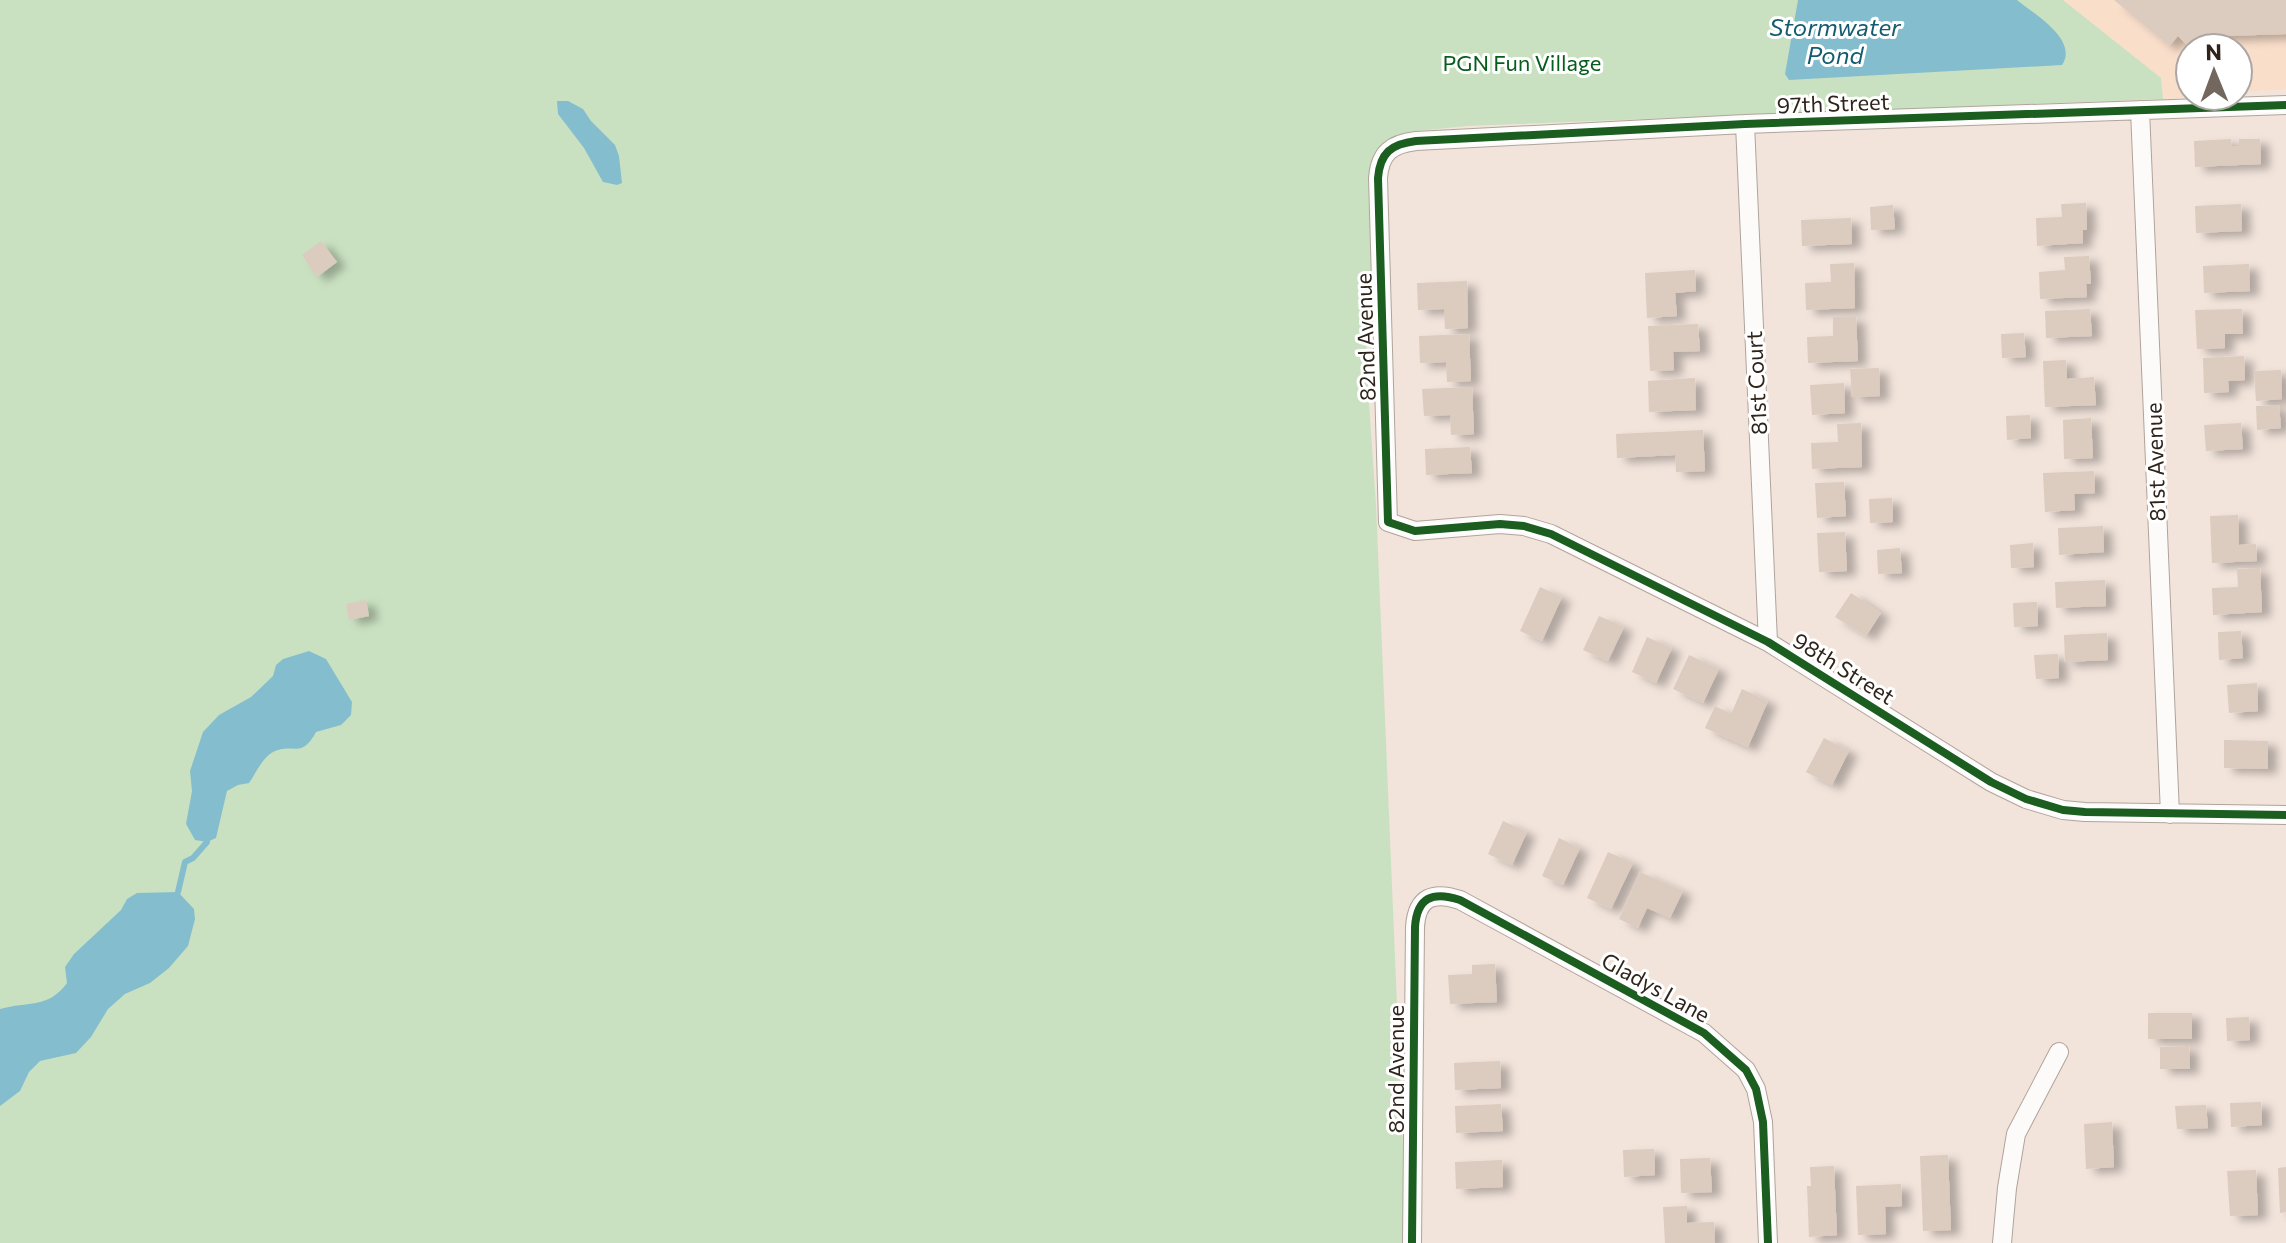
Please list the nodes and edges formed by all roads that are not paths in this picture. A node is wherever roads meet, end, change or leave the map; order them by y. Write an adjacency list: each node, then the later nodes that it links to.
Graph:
1 (2286, 105): 2 (street, 97th Street)
2 (2140, 110): 3 (street, 97th Street); 7 (street, 81st Avenue)
3 (1745, 124): 4 (street, 97th Street); 6 (street, 81st Court)
4 (1385, 153): 5 (street, 82nd Avenue)
5 (1388, 522): 6 (street, 98th Street)
6 (1768, 642): 7 (street, 98th Street)
7 (2170, 814): 8 (street, 98th Street)
8 (2286, 815)
9 (1427, 899): 11 (street, 82nd Avenue); 12 (street, Gladys Lane)
10 (2059, 1052): 13 (street)
11 (1412, 1243)
12 (1768, 1243)
13 (2002, 1243)

